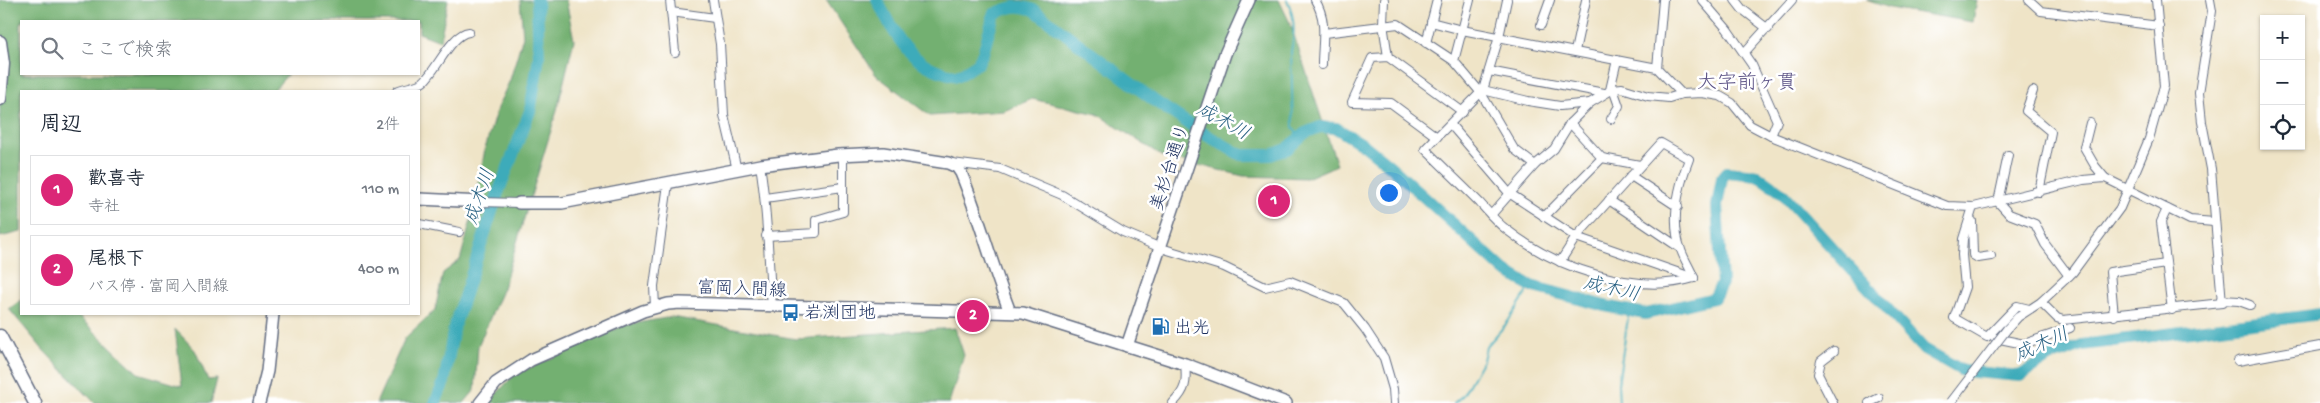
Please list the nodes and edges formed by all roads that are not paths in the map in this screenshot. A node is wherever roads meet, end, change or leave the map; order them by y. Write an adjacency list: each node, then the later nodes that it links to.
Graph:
1 (670, 0): 18 (street)
2 (713, 0): 19 (street)
3 (1249, 0): 85 (street, 美杉台通り)
4 (1315, 0): 27 (street)
5 (1384, 0): 21 (street)
6 (1437, 0): 20 (street)
7 (1470, 0): 25 (street)
8 (1507, 0): 28 (street)
9 (1550, 0): 22 (street)
10 (1586, 0): 31 (street)
11 (1663, 0): 38 (street)
12 (1702, 0): 33 (street)
13 (1734, 0): 24 (street)
14 (2029, 0): 23 (street)
15 (2156, 0): 23 (street)
16 (2210, 0): 80 (street)
17 (1789, 1): 24 (street)
18 (671, 12): 19 (street); 32 (street)
19 (715, 18): 61 (street)
20 (1431, 22): 25 (street); 30 (street)
21 (1383, 24): 27 (street); 30 (street); 34 (street)
22 (1541, 25)
23 (2159, 26): 66 (street)
24 (1768, 28): 33 (street)
25 (1462, 30): 28 (street); 36 (street)
26 (469, 32): 40 (street)
27 (1324, 33): 37 (street)
28 (1499, 37): 31 (street); 39 (street)
29 (0, 42): 45 (main road)
30 (1426, 43): 36 (street)
31 (1575, 51): 35 (street)
32 (675, 52)
33 (1744, 53): 52 (street)
34 (1388, 57): 47 (street); 53 (street)
35 (1617, 60): 38 (street); 42 (street)
36 (1454, 61): 41 (street)
37 (1322, 65)
38 (1657, 68): 44 (street)
39 (1489, 71): 41 (street); 42 (street)
40 (400, 90)
41 (1482, 91): 46 (street); 47 (street); 58 (street)
42 (1609, 91): 44 (street); 46 (street); 48 (street)
43 (2033, 91): 67 (street)
44 (1682, 94): 52 (street)
45 (0, 99)
46 (1590, 103): 49 (street)
47 (1463, 112): 51 (street)
48 (1611, 119)
49 (1570, 123): 56 (street); 58 (street)
50 (2090, 123): 63 (street)
51 (1451, 124): 53 (street); 68 (street)
52 (1772, 136): 76 (street)
53 (1438, 137): 78 (street)
54 (843, 154): 57 (street); 60 (street); 65 (street)
55 (2008, 155): 73 (street)
56 (1602, 158): 59 (street); 79 (street)
57 (948, 163): 85 (street); 99 (street)
58 (1535, 165): 68 (street)
59 (1640, 165): 62 (street); 75 (street)
60 (760, 166): 61 (street); 69 (street)
61 (737, 170): 64 (street)
62 (1631, 176): 71 (street); 75 (street)
63 (2105, 178): 66 (street); 67 (street)
64 (668, 184): 74 (street); 96 (street)
65 (843, 187): 69 (street); 83 (street)
66 (2127, 188): 77 (street); 90 (street)
67 (2039, 192): 73 (street)
68 (1509, 193): 78 (street); 79 (street)
69 (765, 198): 83 (street)
70 (420, 199): 72 (street)
71 (1609, 200): 84 (street); 86 (street)
72 (482, 202): 74 (street)
73 (1998, 202): 76 (street); 90 (street)
74 (519, 203)
75 (1678, 207): 86 (street)
76 (1973, 207): 87 (street); 104 (street)
77 (2167, 209): 80 (street); 89 (street)
78 (1491, 215): 88 (street)
79 (1544, 217): 84 (street)
80 (2214, 222): 92 (street)
81 (420, 224): 82 (street)
82 (459, 232)
83 (766, 236): 95 (street)
84 (1576, 237): 88 (street); 91 (street)
85 (1160, 248): 105 (street, 美杉台通り); 116 (street)
86 (1680, 248): 91 (street)
87 (1991, 256)
88 (1560, 262): 91 (street)
89 (2166, 264): 98 (street); 101 (street)
90 (2069, 276): 93 (street)
91 (1694, 278)
92 (2221, 300): 94 (street); 98 (street)
93 (2041, 302): 97 (street); 101 (street)
94 (2250, 305)
95 (772, 306): 96 (street, 富岡入間線); 99 (street, 富岡入間線)
96 (655, 307): 113 (street, 富岡入間線)
97 (2029, 310): 104 (street); 119 (street, bridge)
98 (2172, 310): 101 (street)
99 (1010, 312): 105 (street, 富岡入間線)
100 (273, 315): 112 (street)
101 (2114, 316)
102 (2070, 328): 104 (street)
103 (0, 336): 111 (main road)
104 (1987, 337)
105 (1127, 346): 109 (street, 富岡入間線)
106 (2320, 346): 108 (street)
107 (1834, 351): 117 (street)
108 (2238, 361)
109 (1186, 364): 114 (street); 115 (street, 富岡入間線)
110 (1879, 398): 118 (street)
111 (35, 403)
112 (259, 403)
113 (480, 403)
114 (1173, 403)
115 (1286, 403)
116 (1394, 403)
117 (1833, 403)
118 (1869, 403)
119 (1951, 403)

